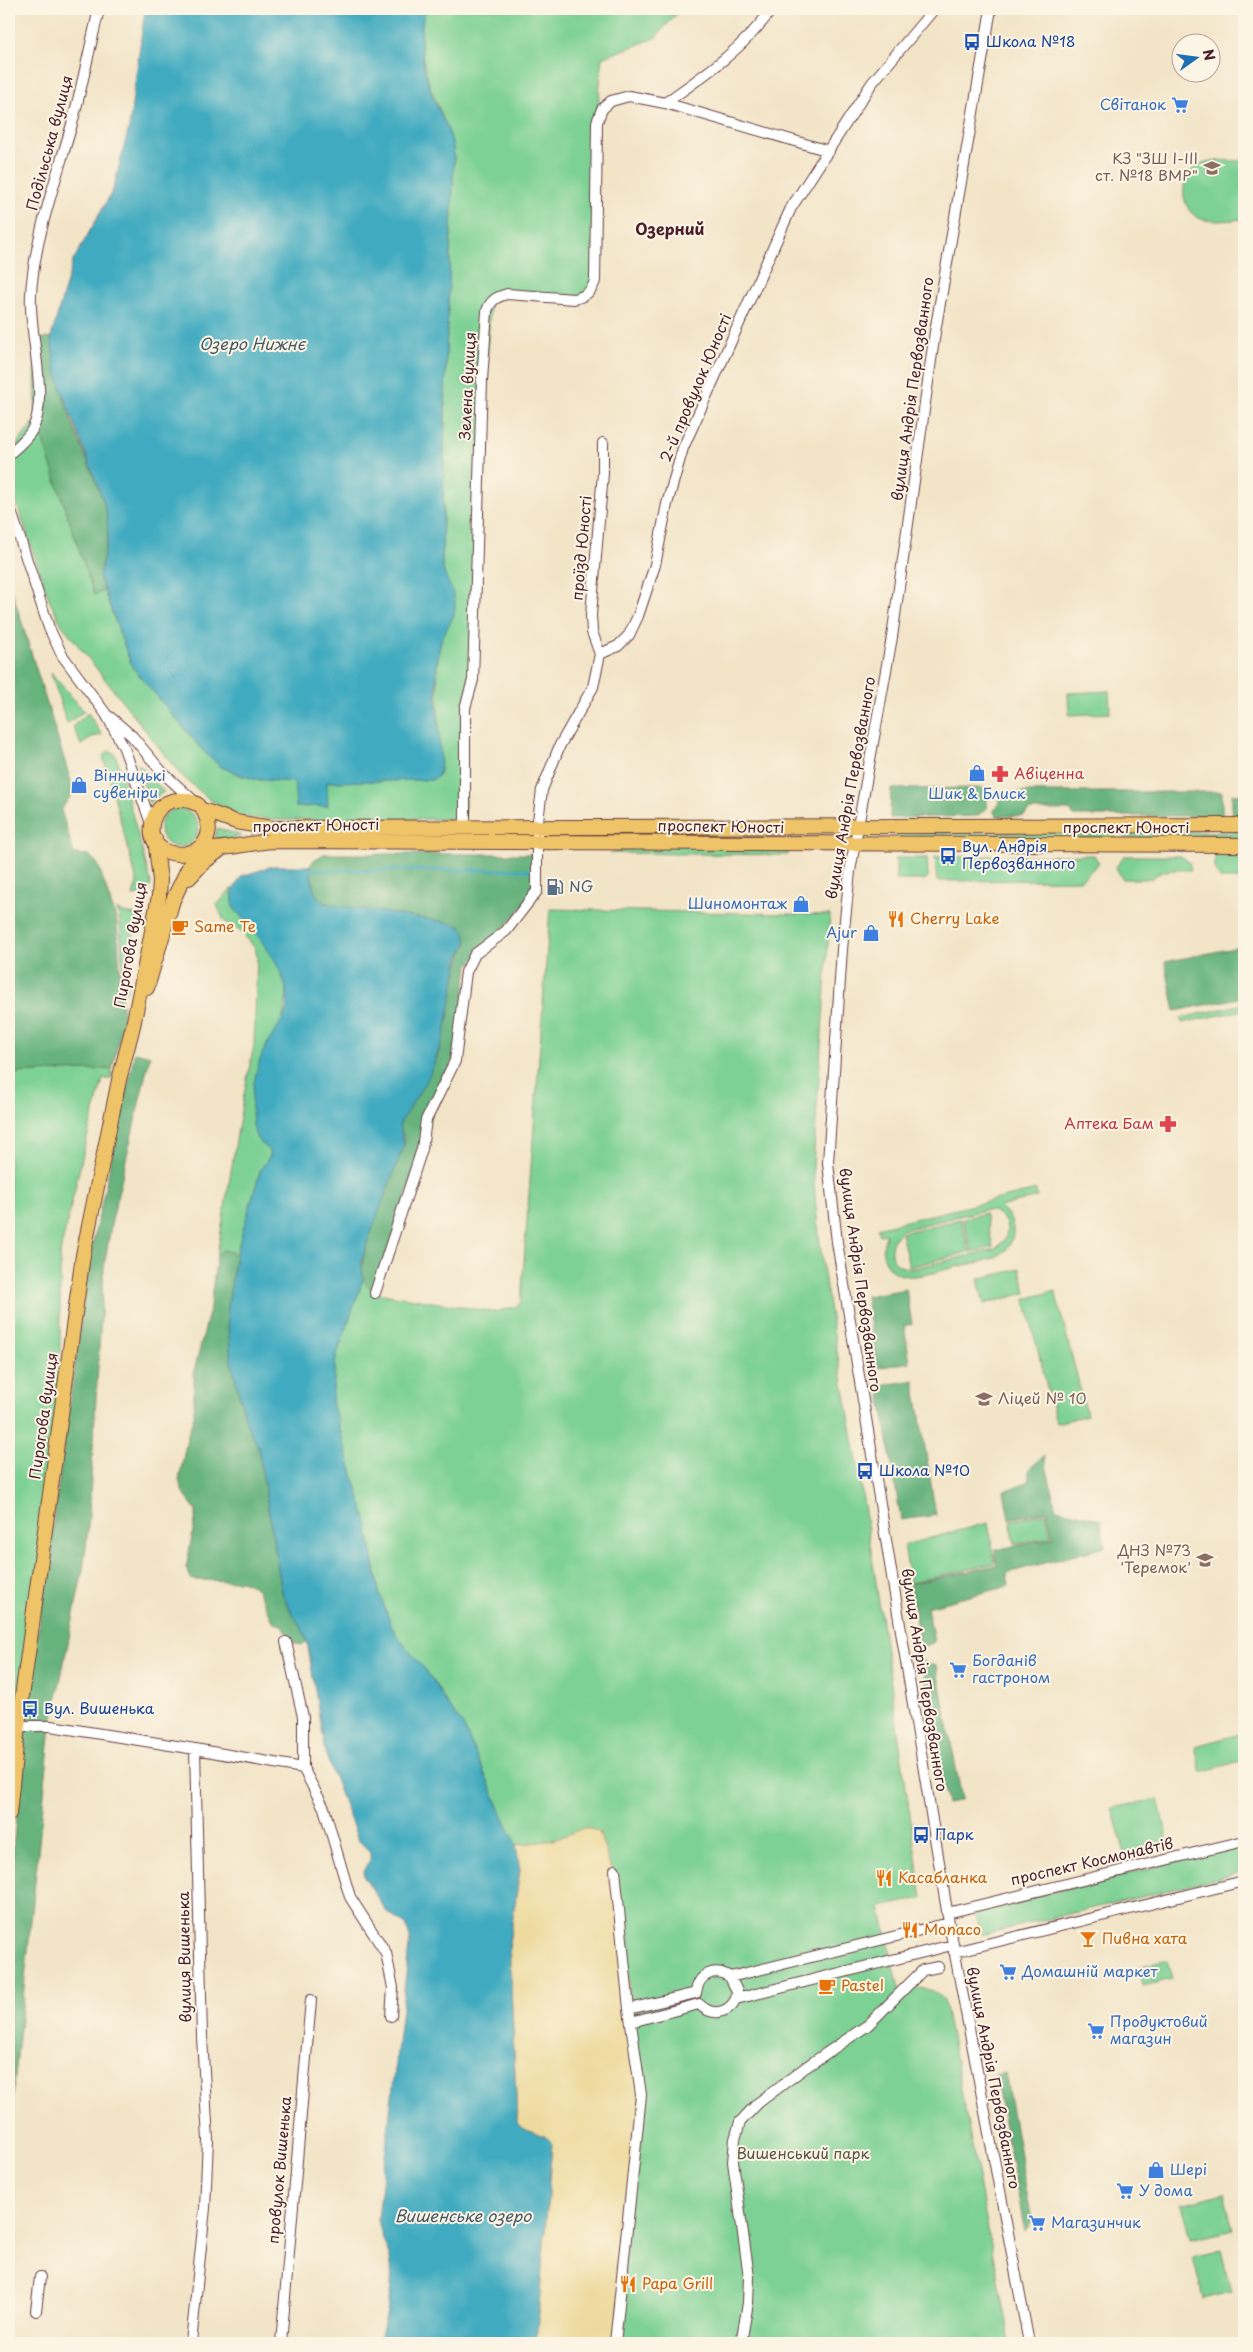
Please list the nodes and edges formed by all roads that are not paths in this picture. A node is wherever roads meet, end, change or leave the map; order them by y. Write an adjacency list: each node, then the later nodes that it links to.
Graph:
1 (99, 9): 8 (street, Подільська вулиця)
2 (772, 9): 5 (street)
3 (934, 9): 6 (street, 2-й провулок Юності)
4 (991, 9): 15 (street, вулиця Андрія Первозванного)
5 (666, 103): 6 (street, Зелена вулиця); 16 (street, Зелена вулиця)
6 (829, 151): 10 (street, 2-й провулок Юності)
7 (603, 443): 10 (street, проїзд Юності)
8 (9, 454)
9 (9, 505): 11 (street, Пирогова вулиця)
10 (600, 654): 18 (street)
11 (106, 714): 12 (street, Пирогова вулиця); 17 (street, Пирогова вулиця)
12 (200, 807): 16 (main road, проспект Юності); 17 (main road); 22 (main road)
13 (1244, 825): 14 (main road, проспект Юності)
14 (1120, 826): 15 (main road, проспект Юності); 20 (main road)
15 (858, 827): 18 (main road, проспект Юності); 19 (street, вулиця Андрія Первозванного)
16 (465, 828): 18 (main road, проспект Юності)
17 (153, 833): 22 (main road); 25 (main road, Пирогова вулиця)
18 (537, 835): 19 (main road, проспект Юності); 23 (main road, проспект Юності); 26 (street)
19 (854, 844): 20 (main road, проспект Юності); 35 (street, вулиця Андрія Первозванного)
20 (1120, 844): 21 (main road, проспект Юності)
21 (1244, 845)
22 (198, 849): 23 (main road, проспект Юності); 24 (main road, Пирогова вулиця)
23 (220, 850): 24 (main road)
24 (178, 890): 25 (main road, Пирогова вулиця)
25 (133, 1026): 28 (main road, Пирогова вулиця)
26 (376, 1293)
27 (286, 1642): 30 (street)
28 (18, 1726): 29 (street); 31 (main road, Пирогова вулиця)
29 (196, 1750): 30 (street); 48 (street, вулиця Вишенька)
30 (303, 1768): 44 (street)
31 (9, 1814)
32 (1244, 1841): 35 (street, проспект Космонавтів)
33 (616, 1870): 43 (street)
34 (1244, 1881): 36 (street)
35 (948, 1918): 36 (street, вулиця Андрія Первозванного); 38 (street, проспект Космонавтів)
36 (953, 1948): 40 (street); 52 (street, вулиця Андрія Первозванного)
37 (938, 1967): 51 (street)
38 (730, 1977): 39 (street); 40 (street)
39 (696, 1993): 42 (street); 43 (street)
40 (736, 1999): 42 (street)
41 (311, 2000): 49 (street, провулок Вишенька)
42 (699, 2004): 45 (street)
43 (629, 2009): 45 (street)
44 (391, 2016)
45 (631, 2022): 50 (street)
46 (40, 2277): 47 (street)
47 (36, 2312)
48 (191, 2343)
49 (281, 2343)
50 (615, 2343)
51 (740, 2343)
52 (1029, 2343)

